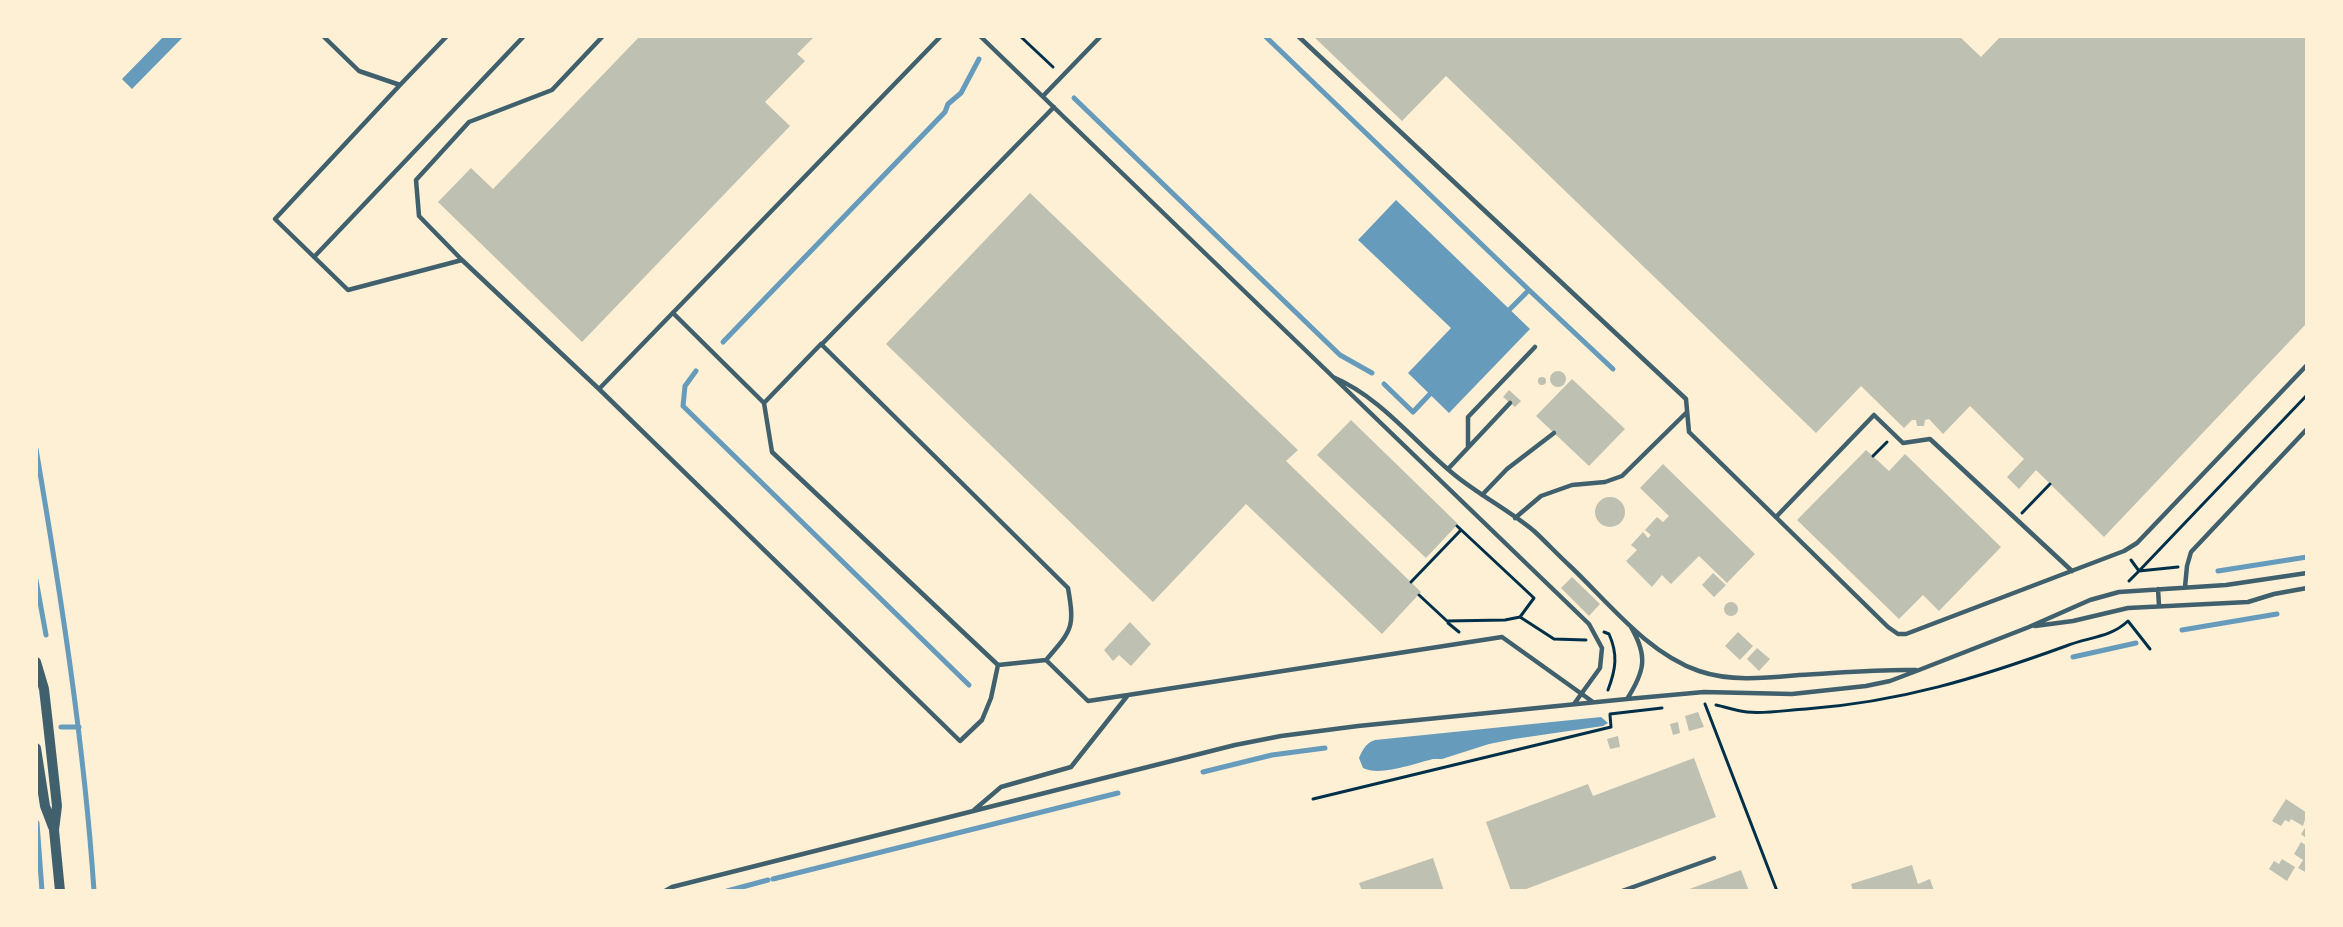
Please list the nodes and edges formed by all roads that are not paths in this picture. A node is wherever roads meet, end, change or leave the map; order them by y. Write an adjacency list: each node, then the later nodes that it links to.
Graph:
1 (323, 36): 9 (lane)
2 (447, 36): 9 (lane)
3 (524, 36): 12 (lane)
4 (603, 36): 13 (lane)
5 (941, 36): 14 (lane)
6 (980, 36): 10 (lane)
7 (1101, 36): 10 (lane)
8 (1298, 36): 22 (lane)
9 (400, 85): 12 (lane)
10 (1043, 96): 11 (lane)
11 (1054, 107): 15 (lane); 18 (lane)
12 (314, 257): 13 (lane)
13 (462, 260): 19 (lane)
14 (673, 313): 19 (lane); 20 (lane)
15 (821, 345): 20 (lane); 38 (lane)
16 (1535, 347): 25 (lane)
17 (2307, 365): 30 (lane)
18 (1329, 375): 26 (lane); 42 (lane)
19 (599, 389): 40 (lane)
20 (764, 403): 40 (lane)
21 (1510, 403): 25 (lane)
22 (1687, 412): 28 (lane); 29 (lane)
23 (2307, 429): 32 (lane)
24 (1554, 433): 27 (lane)
25 (1468, 447): 26 (lane)
26 (1448, 469): 27 (lane)
27 (1482, 495): 29 (lane)
28 (1776, 517): 30 (lane); 30 (lane)
29 (1515, 518): 36 (lane)
30 (2072, 571)
31 (2307, 573): 32 (lane)
32 (2185, 587): 34 (lane)
33 (2307, 588): 35 (lane)
34 (2158, 589): 35 (lane); 37 (lane)
35 (2159, 606): 37 (lane)
36 (1628, 622): 41 (lane); 44 (lane)
37 (2029, 627): 41 (lane)
38 (1046, 660): 40 (lane); 43 (lane)
39 (36, 662): 49 (street)
40 (998, 665)
41 (1919, 670): 44 (lane)
42 (1581, 693): 43 (lane); 45 (lane); 46 (lane)
43 (1128, 695): 48 (lane)
44 (1627, 699): 45 (lane)
45 (1593, 702): 46 (lane)
46 (1574, 704): 48 (lane)
47 (36, 748): 49 (street)
48 (973, 811): 52 (lane)
49 (54, 830): 51 (street)
50 (1714, 858): 53 (lane)
51 (60, 891)
52 (665, 891)
53 (1622, 891)

